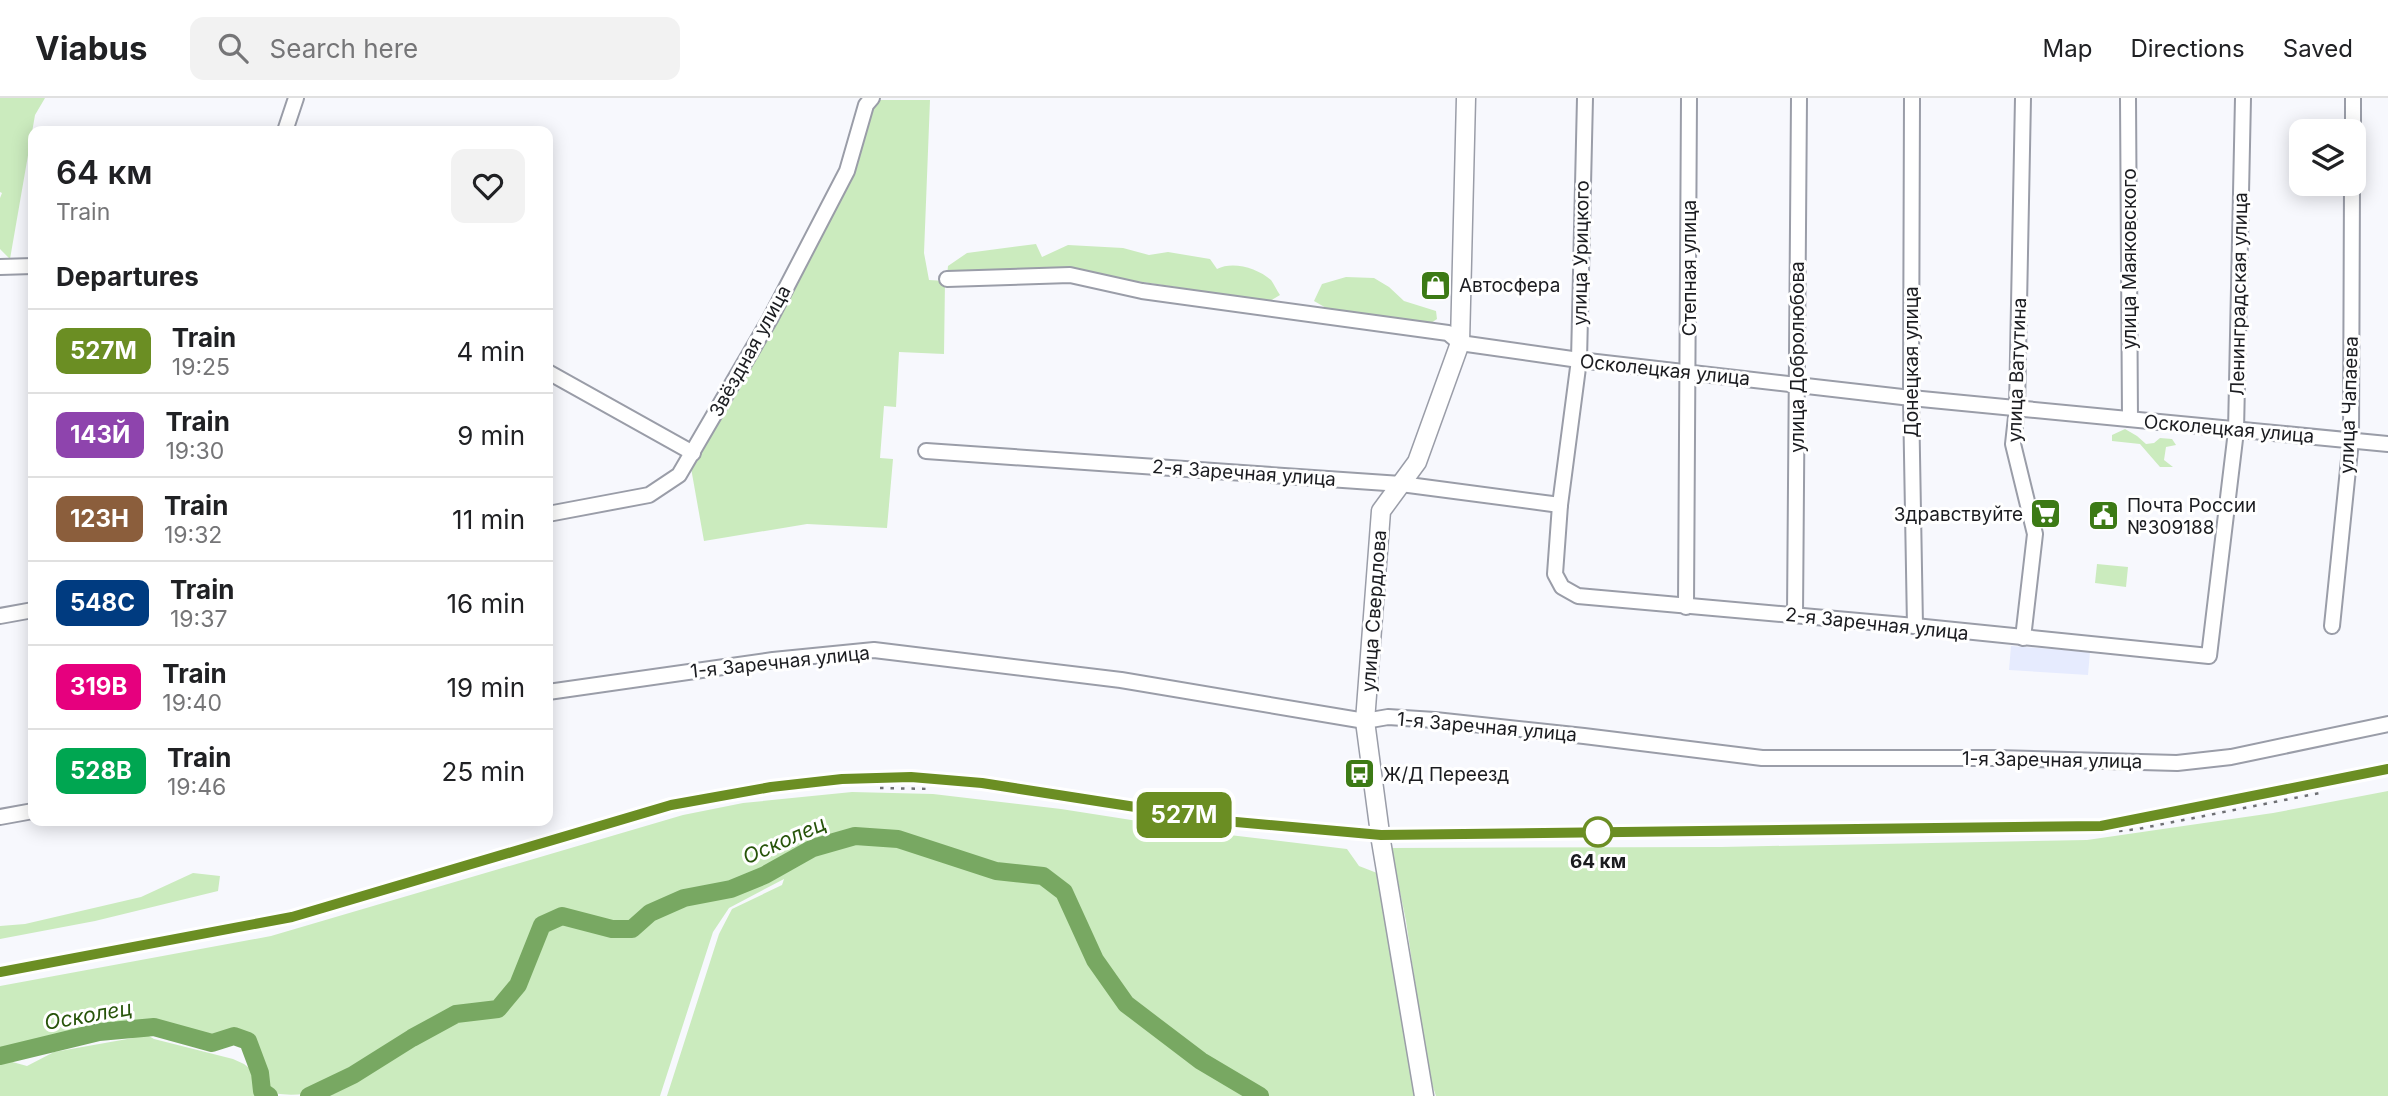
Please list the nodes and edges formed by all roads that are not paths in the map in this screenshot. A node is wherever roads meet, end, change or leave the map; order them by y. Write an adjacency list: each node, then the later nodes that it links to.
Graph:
1 (296, 98): 13 (street)
2 (872, 98): 30 (street, Звёздная улица)
3 (1466, 98): 18 (main road, улица Свердлова)
4 (1585, 98): 19 (street, улица Урицкого)
5 (1689, 98): 20 (street, Степная улица)
6 (1799, 98): 22 (street, улица Добролюбова)
7 (1912, 98): 23 (street, Донецкая улица)
8 (2023, 98): 24 (street, улица Ватутина)
9 (2128, 98): 25 (street, улица Маяковского)
10 (2243, 98): 26 (street, Ленинградская улица)
11 (2353, 98): 12 (street)
12 (2353, 119)
13 (287, 126)
14 (2352, 196): 27 (street, улица Чапаева)
15 (28, 267): 16 (street)
16 (3, 271)
17 (947, 279): 18 (street, Осколецкая улица)
18 (1460, 343): 19 (street, Осколецкая улица); 31 (main road, улица Свердлова)
19 (1579, 360): 20 (street, Осколецкая улица); 32 (street, улица Урицкого)
20 (1688, 373): 22 (street, Осколецкая улица); 35 (street, Степная улица)
21 (553, 375): 30 (street)
22 (1797, 384): 23 (street, Осколецкая улица); 38 (street, улица Добролюбова)
23 (1910, 398): 24 (street, Осколецкая улица); 39 (street, Донецкая улица)
24 (2017, 408): 25 (street, Осколецкая улица); 41 (street, улица Ватутина)
25 (2130, 419): 26 (street, Осколецкая улица)
26 (2236, 431): 27 (street, Осколецкая улица); 42 (street, Ленинградская улица)
27 (2351, 440): 28 (street, Осколецкая улица); 40 (street, улица Чапаева)
28 (2388, 444)
29 (926, 450): 31 (street, 2-я Заречная улица)
30 (693, 453): 33 (street, Звёздная улица)
31 (1401, 484): 32 (street, 2-я Заречная улица); 44 (main road, улица Свердлова)
32 (1560, 505): 34 (street, улица Урицкого)
33 (553, 513)
34 (1555, 574): 35 (street, 2-я Заречная улица)
35 (1686, 607): 38 (street, 2-я Заречная улица)
36 (28, 611): 37 (street)
37 (0, 615)
38 (1795, 615): 39 (street, 2-я Заречная улица)
39 (1915, 626): 41 (street, 2-я Заречная улица)
40 (2332, 626)
41 (2023, 638): 42 (street, 2-я Заречная улица)
42 (2209, 656)
43 (553, 691): 44 (street, 1-я Заречная улица)
44 (1365, 722): 45 (street, 1-я Заречная улица); 48 (main road, улица Свердлова)
45 (2388, 724)
46 (28, 812): 47 (street)
47 (0, 817)
48 (1424, 1096)

